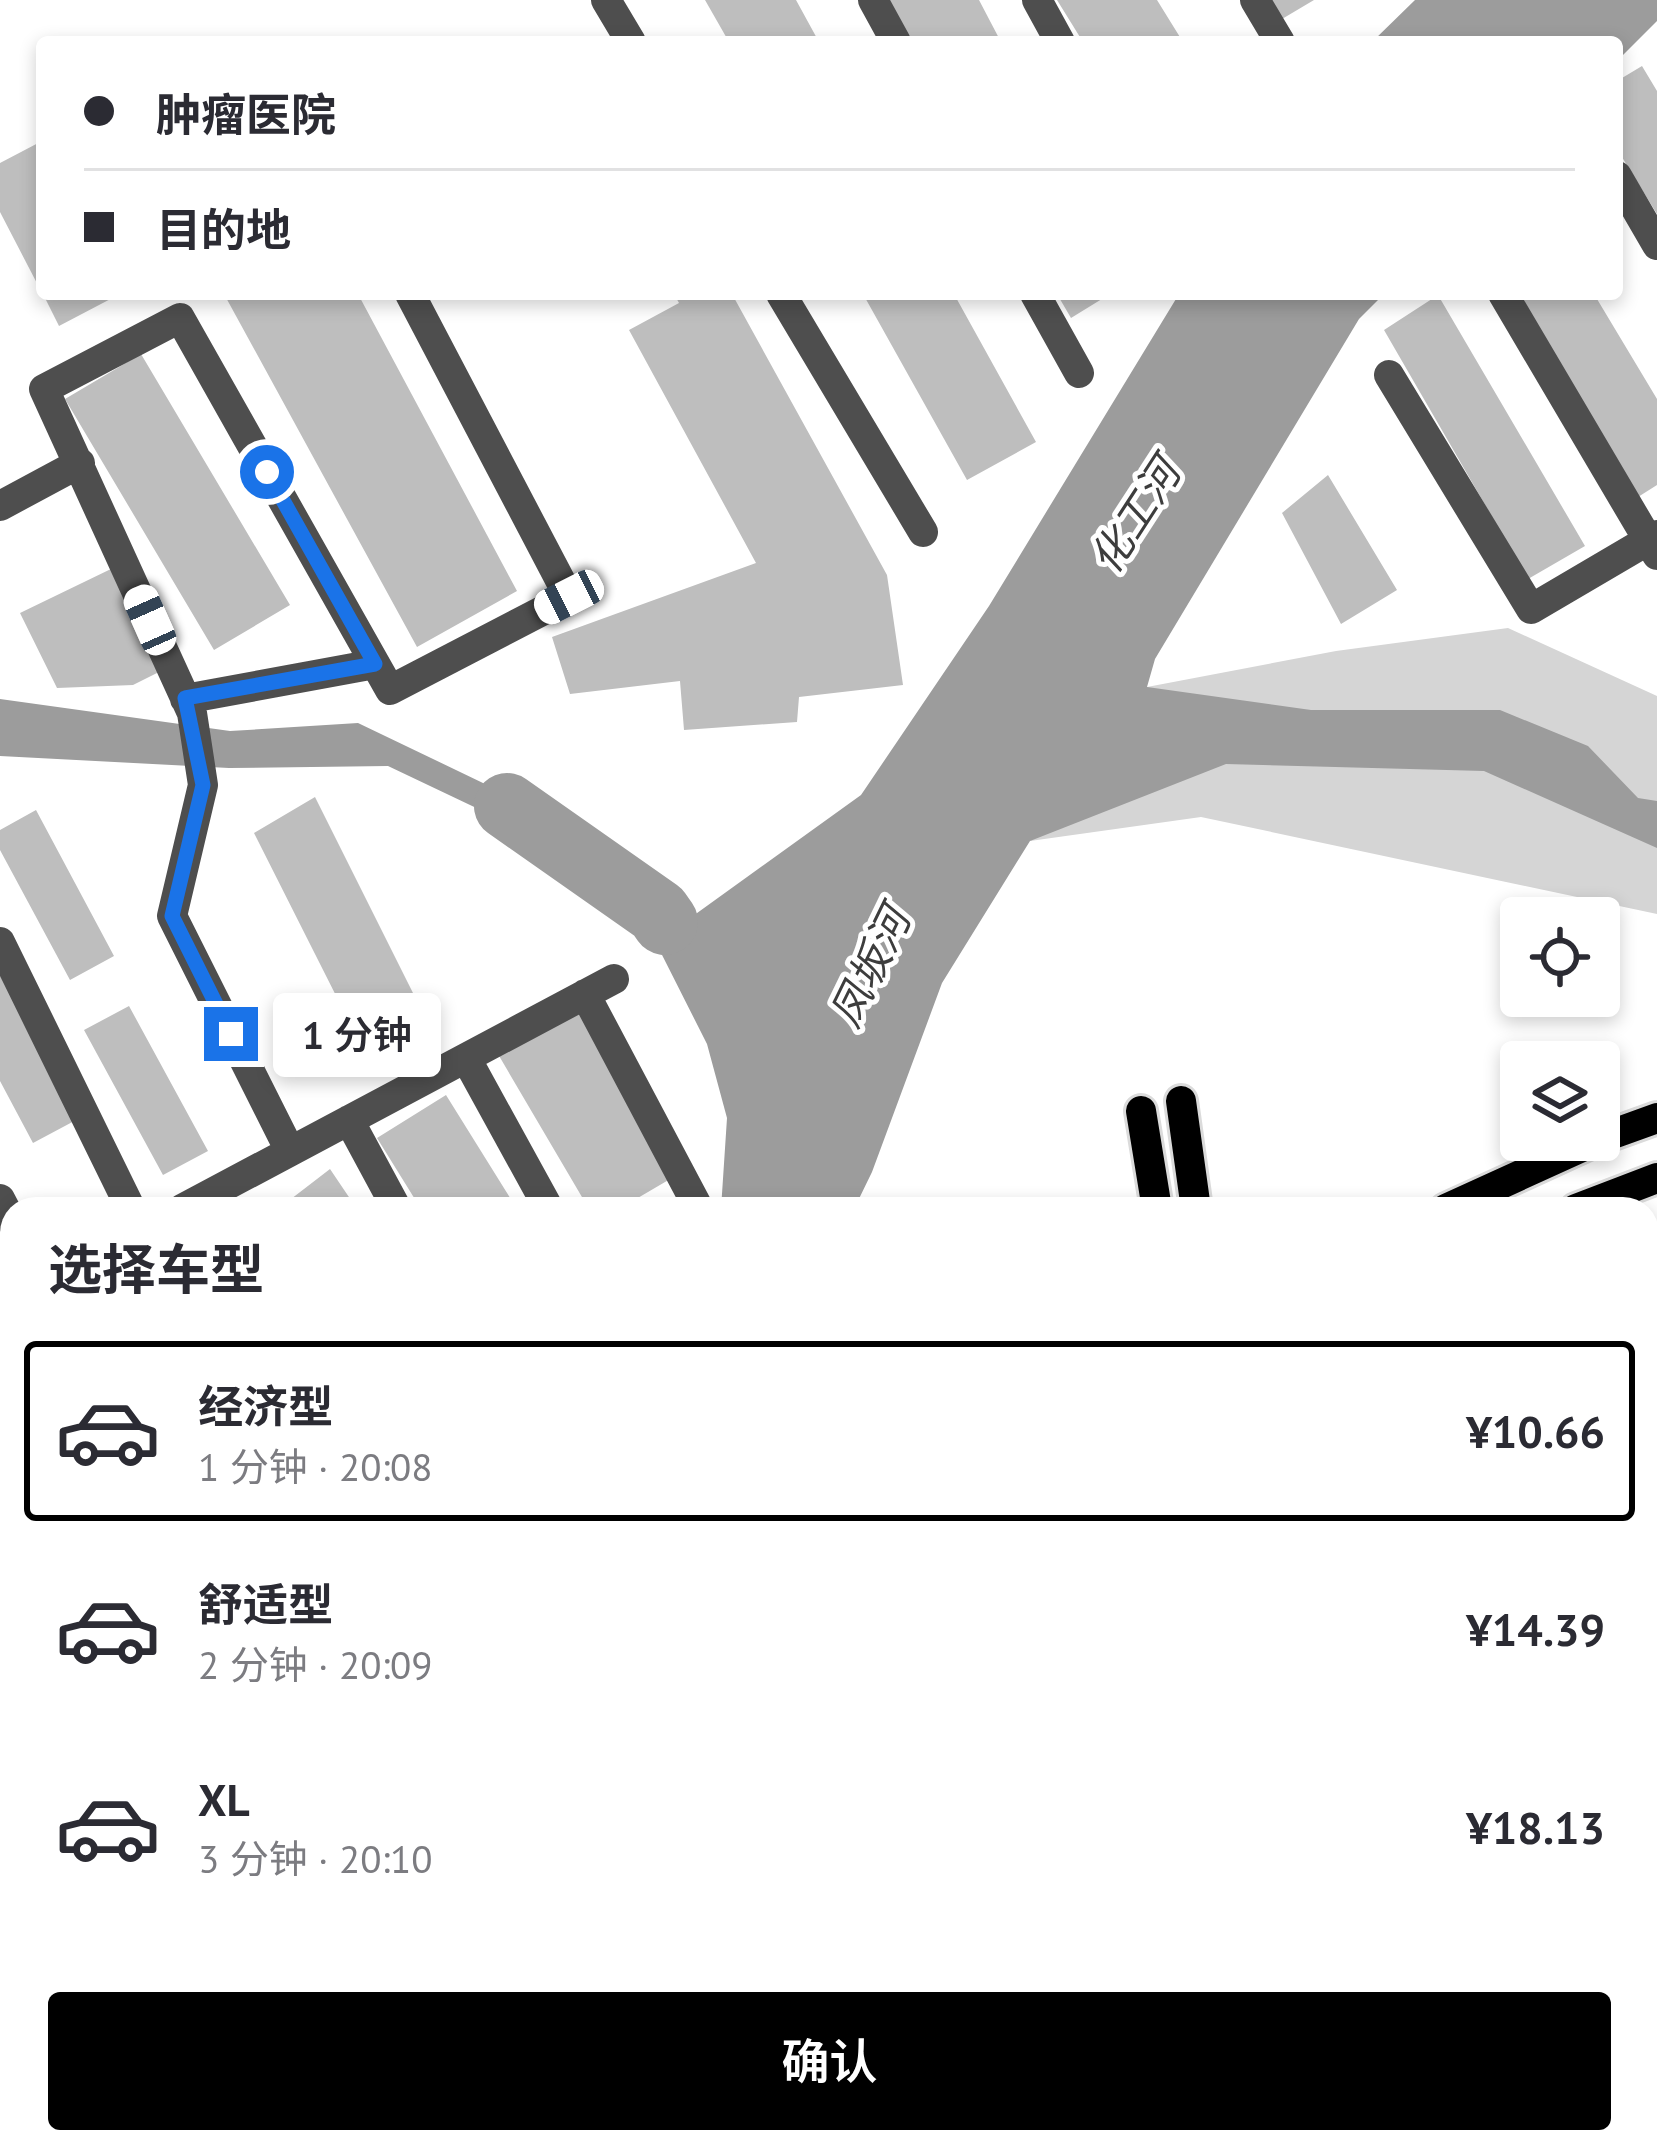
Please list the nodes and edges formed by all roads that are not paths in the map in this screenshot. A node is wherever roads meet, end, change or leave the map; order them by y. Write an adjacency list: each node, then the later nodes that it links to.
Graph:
1 (606, 0): 5 (street)
2 (873, 0): 6 (street)
3 (1036, 0): 7 (street)
4 (1255, 0): 8 (street)
5 (627, 36)
6 (893, 36)
7 (1053, 36)
8 (1276, 36)
9 (1623, 186): 10 (street)
10 (1657, 245)
11 (413, 300): 21 (street)
12 (785, 300): 19 (street)
13 (1039, 300): 15 (street)
14 (1507, 300): 20 (street)
15 (1079, 374)
16 (1389, 375): 20 (street)
17 (80, 463): 18 (street); 21 (street); 22 (street)
18 (0, 506)
19 (923, 532)
20 (1654, 543)
21 (375, 664): 22 (street)
22 (188, 706): 32 (street)
23 (0, 942): 35 (street)
24 (614, 979): 25 (street)
25 (585, 994): 26 (street); 39 (street)
26 (466, 1058): 30 (street); 38 (street)
27 (1180, 1101): 41 (main road)
28 (1141, 1111): 40 (main road)
29 (1657, 1118): 31 (main road)
30 (349, 1120): 32 (street); 37 (street)
31 (1620, 1132)
32 (290, 1151): 36 (street)
33 (1552, 1161): 42 (main road)
34 (1657, 1178): 43 (main road)
35 (125, 1197)
36 (204, 1197)
37 (391, 1197)
38 (542, 1197)
39 (693, 1197)
40 (1154, 1197)
41 (1194, 1197)
42 (1472, 1197)
43 (1607, 1197)

